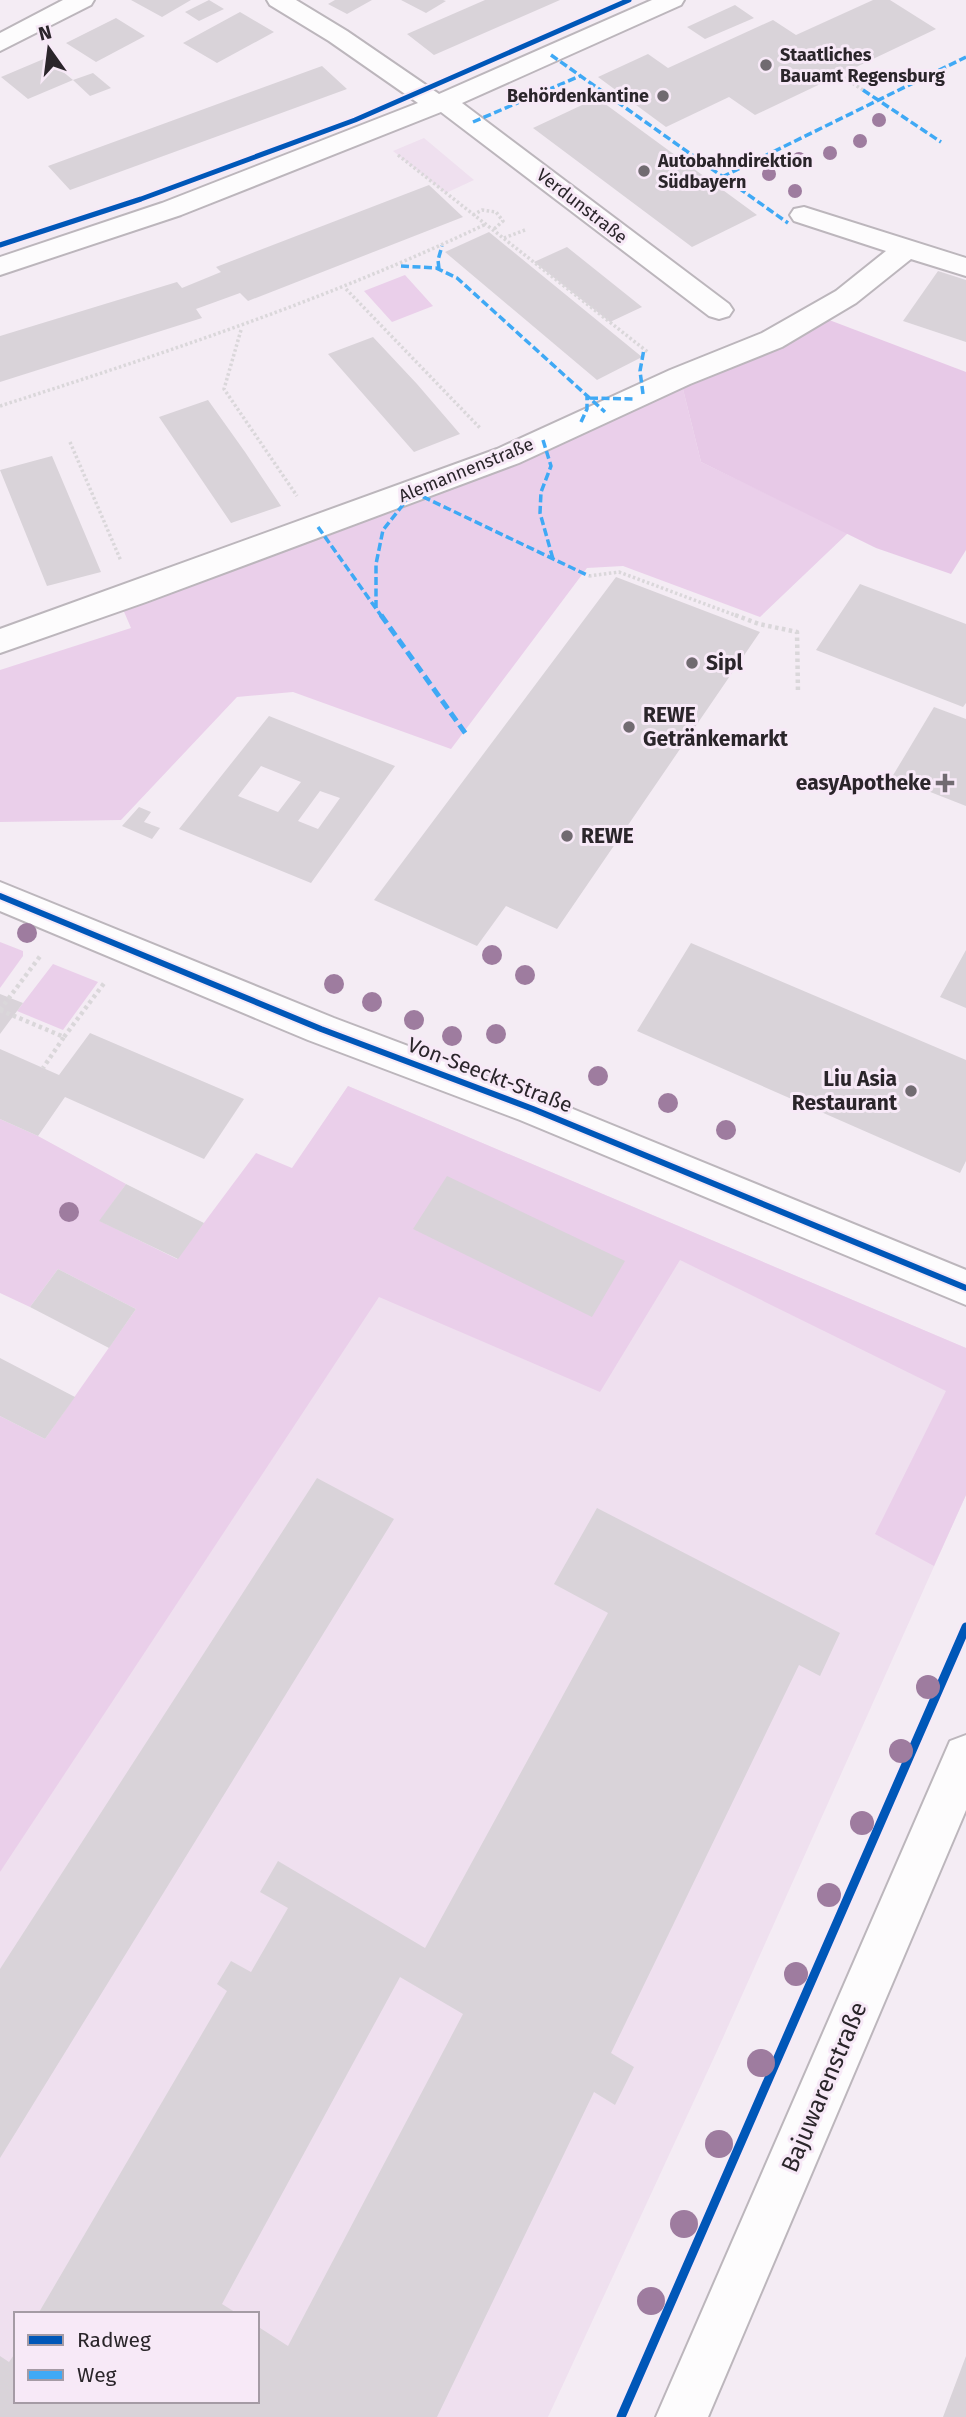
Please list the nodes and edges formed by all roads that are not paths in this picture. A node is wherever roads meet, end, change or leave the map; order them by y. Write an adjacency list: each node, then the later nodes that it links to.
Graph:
1 (82, 0): 4 (street)
2 (279, 0): 5 (street, Verdunstraße)
3 (672, 0): 5 (street)
4 (0, 43)
5 (440, 103): 8 (street); 10 (street, Verdunstraße)
6 (804, 215): 7 (street)
7 (907, 248): 9 (street); 11 (street, Alemannenstraße)
8 (0, 266)
9 (966, 267)
10 (719, 310)
11 (0, 641)
12 (0, 896): 13 (street, Von-Seeckt-Straße)
13 (966, 1288)
14 (966, 1757): 15 (street, Bajuwarenstraße)
15 (681, 2417)

